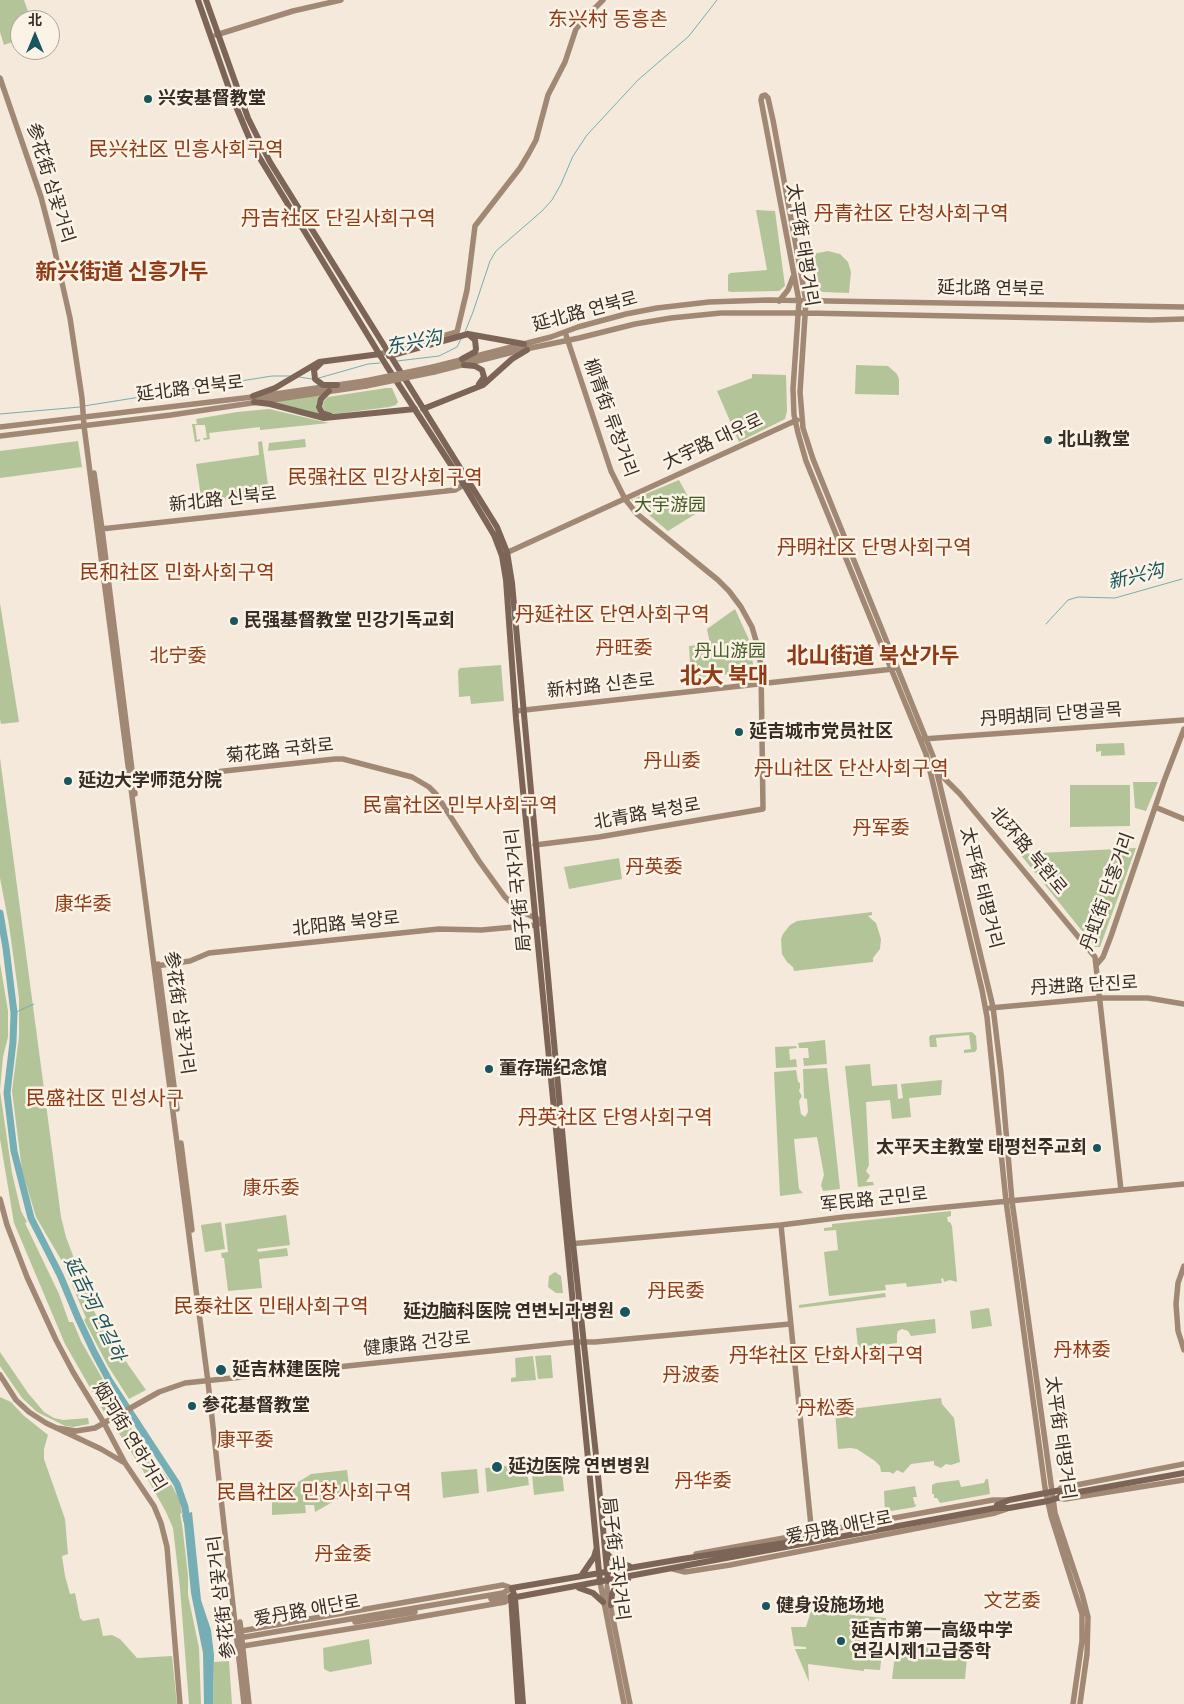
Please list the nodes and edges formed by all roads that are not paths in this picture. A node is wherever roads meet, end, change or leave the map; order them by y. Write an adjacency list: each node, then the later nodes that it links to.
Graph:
1 (198, 0): 5 (main road, 局子街 국자거리)
2 (206, 0): 5 (main road, 局子街 국자거리)
3 (341, 0): 5 (street)
4 (603, 0): 19 (street)
5 (214, 35): 19 (main road, 局子街 국자거리)
6 (0, 78): 27 (street, 参花街 삼꽃거리)
7 (794, 275): 8 (street); 9 (street, 太平街 태평거리); 10 (street, 太平街 태평거리)
8 (779, 301): 9 (street, 延北路 연북로); 15 (street, 延北路 연북로)
9 (799, 301): 10 (street, 延北路 연북로); 12 (street, 太平街 태평거리)
10 (806, 301): 11 (street, 延北路 연북로); 13 (street, 太平街 태평거리)
11 (1184, 306)
12 (798, 312): 13 (street, 延北路 연북로); 17 (street, 延北路 연북로); 29 (street, 太平街 태평거리)
13 (806, 312): 14 (street, 延北路 연북로); 28 (street, 太平街 태평거리)
14 (1184, 319)
15 (565, 332): 17 (street, 柳青街 류청거리); 18 (street, 延北路 연북로)
16 (468, 334): 18 (main road); 19 (main road); 20 (main road)
17 (567, 340): 18 (street, 延北路 연북로); 34 (street, 柳青街 류청거리)
18 (525, 347): 20 (street, 延北路 연북로); 26 (main road)
19 (385, 356): 22 (main road); 24 (main road); 25 (main road, 局子街 국자거리); 26 (main road, 局子街 국자거리)
20 (463, 362): 21 (street, 延北路 연북로, bridge); 26 (main road)
21 (365, 383): 22 (street, 延北路 연북로); 23 (street, 延北路 연북로)
22 (337, 385): 24 (street, 延北路 연북로)
23 (329, 391): 24 (street, 延北路 연북로); 25 (main road)
24 (253, 399): 25 (main road); 27 (street, 延北路 연북로); 30 (street, 延北路 연북로)
25 (414, 408): 33 (main road, 局子街 국자거리)
26 (423, 408): 33 (main road, 局子街 국자거리)
27 (84, 416): 30 (street, 参花街 삼꽃거리); 31 (street, 延北路 연북로)
28 (802, 418): 29 (street, 大宇路 대우로); 37 (street, 太平街 태평거리)
29 (795, 421): 34 (street, 大宇路 대우로); 37 (street, 太平街 태평거리)
30 (86, 425): 32 (street, 延北路 연북로); 35 (street, 参花街 삼꽃거리)
31 (0, 427)
32 (0, 436)
33 (466, 483): 35 (street, 新北路 신북로); 36 (main road, 局子街 국자거리)
34 (625, 499): 36 (street, 大宇路 대우로); 38 (street, 柳青街 류청거리)
35 (100, 529): 45 (street, 参花街 삼꽃거리)
36 (504, 554): 39 (main road, 局子街 국자거리)
37 (894, 668): 38 (street, 新村路 신촌로); 42 (street, 太平街 태평거리)
38 (761, 683): 39 (street, 新村路 신촌로); 47 (street, 柳青街 류청거리)
39 (519, 710): 49 (main road, 局子街 국자거리); 50 (main road, 局子街 국자거리)
40 (1184, 720): 42 (street, 丹明胡同 단명골목)
41 (1184, 729): 46 (street, 丹虹街 단홍거리)
42 (924, 739): 43 (street, 太平街 태평거리); 44 (street, 太平街 태평거리)
43 (929, 762): 44 (street, 北环路 북환로); 56 (street, 太平街 태평거리)
44 (937, 771): 51 (street, 北环路 북환로); 55 (street, 太平街 태평거리)
45 (132, 781): 50 (street, 菊花路 국화로); 52 (street, 参花街 삼꽃거리)
46 (1155, 807): 48 (street); 51 (street, 丹虹街 단홍거리)
47 (763, 809): 49 (street, 北青路 북청로)
48 (1184, 819)
49 (535, 845): 50 (main road, 局子街 국자거리)
50 (539, 922): 52 (street, 北阳路 북양로); 62 (main road, 局子街 국자거리)
51 (1097, 964): 53 (street, 丹虹街 단홍거리)
52 (156, 966): 69 (street, 参花街 삼꽃거리)
53 (1099, 998): 54 (street, 丹进路 단진로); 55 (street, 丹进路 단진로); 58 (street, 丹虹街 단홍거리)
54 (1184, 1004)
55 (993, 1007): 56 (street, 丹进路 단진로); 60 (street, 太平街 태평거리)
56 (986, 1008): 60 (street, 太平街 태평거리)
57 (1184, 1184): 58 (street, 军民路 군민로)
58 (1120, 1190): 60 (street, 军民路 군민로)
59 (0, 1199): 70 (street, 烟河街 연하거리)
60 (1009, 1201): 61 (street, 军民路 군민로); 76 (street, 太平街 태평거리)
61 (781, 1225): 62 (street, 军民路 군민로); 64 (street)
62 (570, 1244): 65 (main road, 局子街 국자거리); 66 (main road, 局子街 국자거리)
63 (1184, 1266): 67 (street)
64 (790, 1324): 65 (street, 健康路 건강로); 78 (street)
65 (584, 1341): 66 (street, 健康路 건강로); 80 (main road, 局子街 국자거리)
66 (576, 1342): 69 (street, 健康路 건강로); 79 (main road, 局子街 국자거리)
67 (1184, 1350)
68 (0, 1375): 71 (street)
69 (210, 1382): 70 (street, 健康路 건강로); 96 (street, 参花街 삼꽃거리)
70 (104, 1423): 71 (street, 健康路 건강로); 72 (street, 烟河街 연하거리)
71 (57, 1428): 72 (street)
72 (125, 1463): 97 (street, 烟河街 연하거리)
73 (1184, 1464): 76 (street, 爱丹路 애단로)
74 (1184, 1471): 76 (main road, 爱丹路 애단로)
75 (1184, 1480): 76 (street, 爱丹路 애단로)
76 (1052, 1496): 77 (main road, 爱丹路 애단로); 104 (street, 太平街 태평거리); 105 (street, 太平街 태평거리)
77 (1009, 1504): 78 (main road, 爱丹路 애단로); 85 (main road, 爱丹路 애단로)
78 (812, 1536): 81 (main road, 爱丹路 애단로)
79 (598, 1546): 84 (main road, 局子街 국자거리); 86 (main road)
80 (606, 1551): 82 (main road); 83 (main road, 局子街 국자거리)
81 (651, 1564): 82 (main road, 爱丹路 애단로); 85 (main road)
82 (632, 1567): 83 (main road, 爱丹路 애단로)
83 (608, 1571): 84 (main road, 爱丹路 애단로); 87 (main road, 局子街 국자거리)
84 (599, 1573): 86 (main road, 爱丹路 애단로); 88 (main road, 局子街 국자거리)
85 (649, 1573): 87 (main road, 爱丹路 애단로); 95 (main road)
86 (581, 1576): 89 (main road, 爱丹路 애단로)
87 (608, 1581): 88 (main road, 爱丹路 애단로); 95 (street, 局子街 국자거리)
88 (600, 1582): 90 (main road, 爱丹路 애단로); 94 (street, 局子街 국자거리)
89 (512, 1588): 91 (street, 爱丹路 애단로); 92 (main road); 93 (street, 爱丹路 애단로)
90 (570, 1588): 92 (main road, 爱丹路 애단로); 94 (main road)
91 (458, 1593): 93 (street); 96 (street, 爱丹路 애단로)
92 (513, 1598): 96 (street, 爱丹路 애단로); 100 (main road); 101 (main road)
93 (460, 1600): 96 (street, 爱丹路 애단로)
94 (603, 1602): 102 (street, 局子街 국자거리)
95 (611, 1605): 103 (street, 局子街 국자거리)
96 (241, 1639): 98 (street, 参花街 삼꽃거리); 99 (street, 参花街 삼꽃거리)
97 (180, 1704)
98 (244, 1704)
99 (249, 1704)
100 (518, 1704)
101 (523, 1704)
102 (624, 1704)
103 (630, 1704)
104 (1073, 1704)
105 (1080, 1704)

